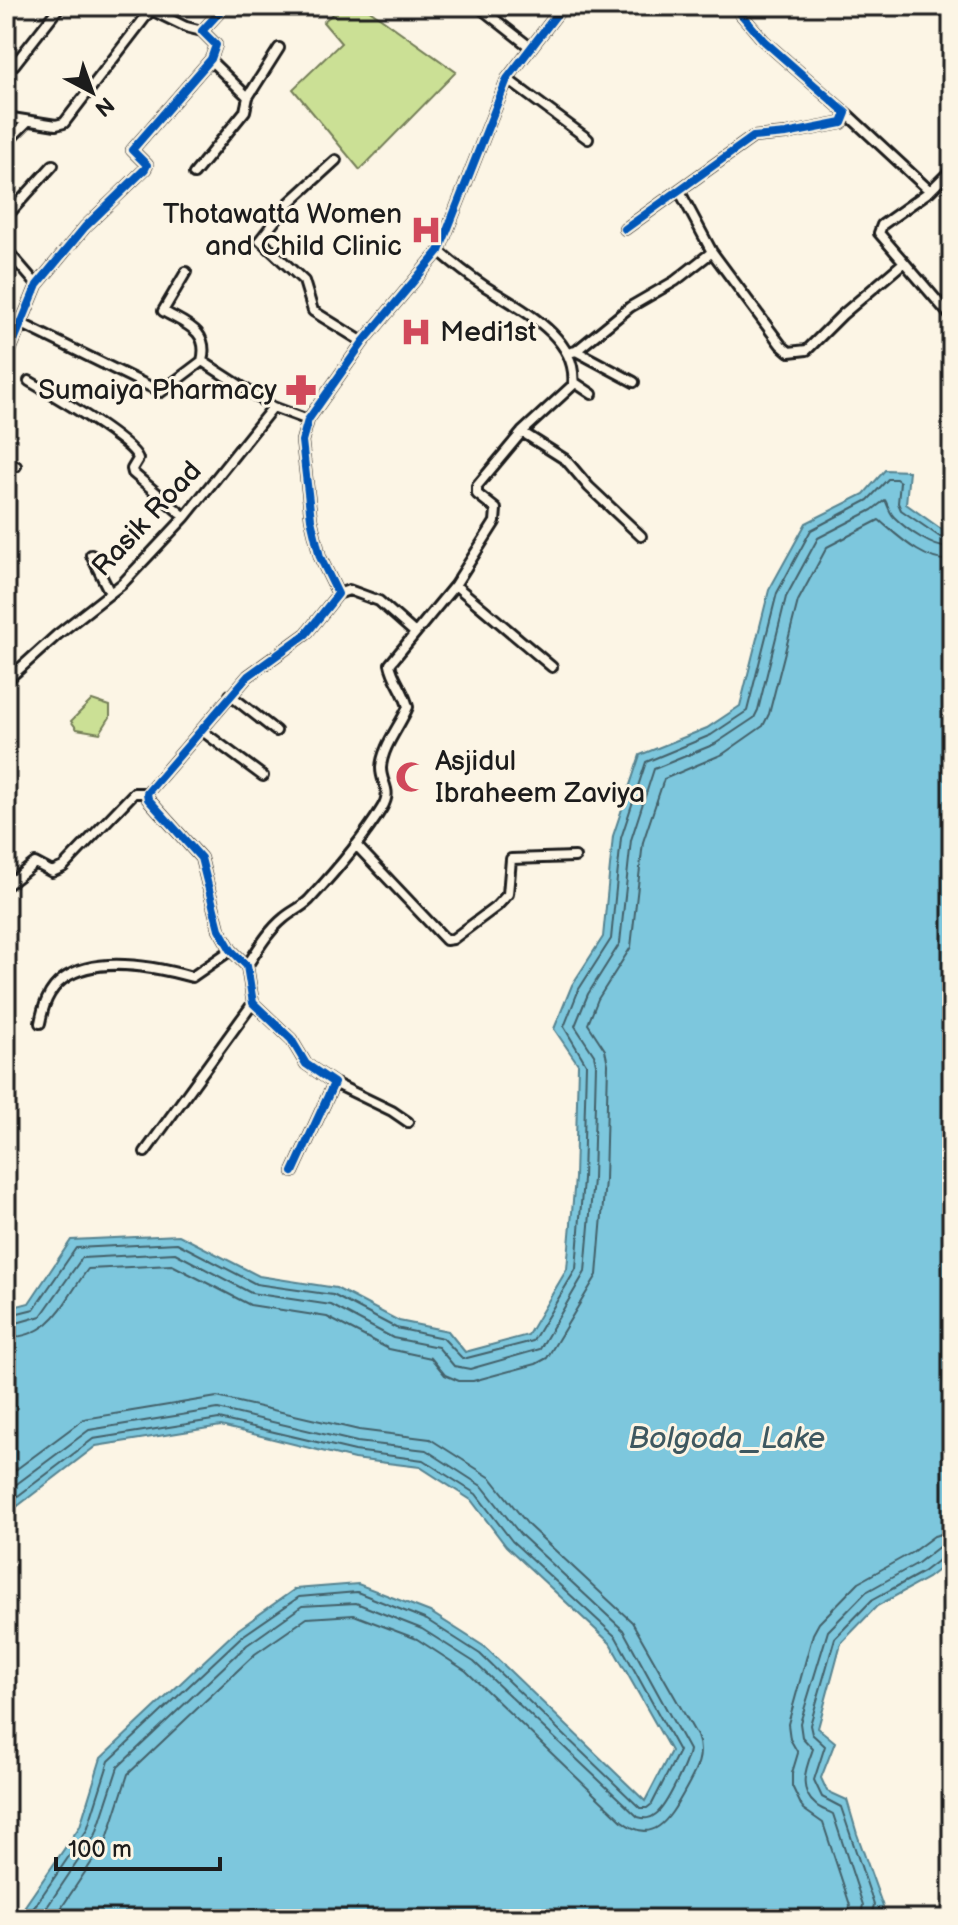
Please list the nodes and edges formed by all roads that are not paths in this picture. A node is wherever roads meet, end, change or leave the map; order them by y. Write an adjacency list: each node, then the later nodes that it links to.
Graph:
1 (60, 6): 11 (street)
2 (225, 6): 7 (street)
3 (478, 6): 8 (street)
4 (563, 6): 8 (street)
5 (734, 6): 14 (street)
6 (147, 9): 7 (street); 16 (street)
7 (202, 31): 10 (street)
8 (530, 47): 12 (street)
9 (279, 48): 13 (street)
10 (210, 60): 13 (street); 32 (street)
11 (14, 65)
12 (507, 79): 17 (street); 28 (street)
13 (248, 97): 22 (street)
14 (846, 113): 23 (street); 24 (street)
15 (6, 117): 16 (street)
16 (27, 122): 18 (street)
17 (588, 139)
18 (6, 143)
19 (336, 160): 35 (street)
20 (53, 165): 25 (street)
21 (952, 169): 24 (street)
22 (194, 174)
23 (679, 190): 26 (street); 29 (street)
24 (930, 191): 30 (street)
25 (6, 217)
26 (625, 229)
27 (6, 249): 32 (street)
28 (439, 251): 35 (street); 36 (street)
29 (712, 252): 30 (street); 36 (street)
30 (903, 263): 33 (street)
31 (186, 272): 38 (street)
32 (37, 285): 34 (street)
33 (952, 318)
34 (20, 323): 37 (street); 38 (street)
35 (363, 342): 44 (street)
36 (572, 352): 40 (street); 41 (street)
37 (6, 360)
38 (202, 361): 43 (street)
39 (29, 381): 48 (street)
40 (574, 382): 42 (street); 45 (street)
41 (634, 382)
42 (592, 394)
43 (273, 407): 44 (street); 48 (street, Rasik Road)
44 (308, 420): 53 (street)
45 (522, 432): 49 (street); 51 (street)
46 (6, 462): 47 (street)
47 (16, 466)
48 (185, 517): 52 (street, Rasik Road)
49 (641, 536)
50 (91, 555): 52 (street)
51 (455, 585): 54 (street); 55 (street)
52 (110, 593): 56 (street, Rasik Road)
53 (338, 594): 54 (street); 57 (street)
54 (415, 633): 62 (street)
55 (552, 667)
56 (6, 681)
57 (230, 695): 58 (street); 59 (street)
58 (201, 730): 60 (street); 61 (street)
59 (276, 731)
60 (263, 776)
61 (147, 793): 64 (street); 65 (street)
62 (356, 845): 63 (street); 66 (street)
63 (575, 857)
64 (6, 886)
65 (231, 950): 66 (street); 68 (street)
66 (247, 966): 67 (street)
67 (253, 1003): 69 (street); 71 (street)
68 (40, 1023)
69 (334, 1083): 70 (street); 72 (street)
70 (408, 1122)
71 (145, 1152)
72 (293, 1172)

